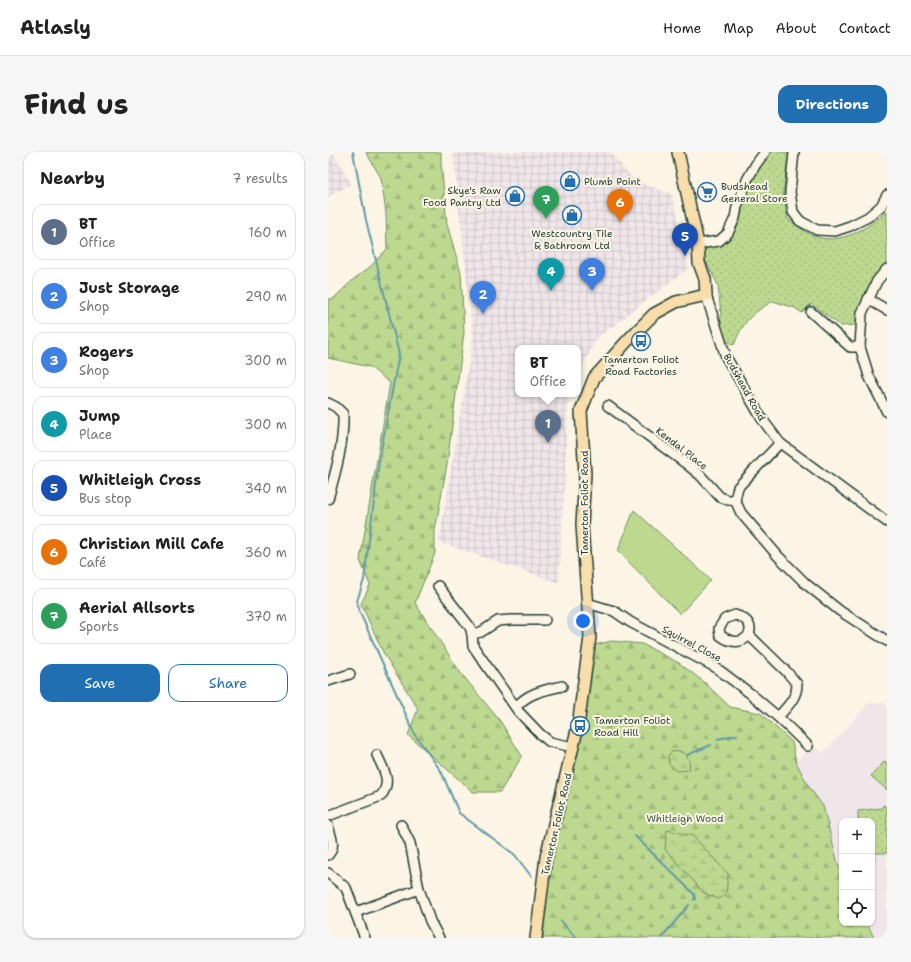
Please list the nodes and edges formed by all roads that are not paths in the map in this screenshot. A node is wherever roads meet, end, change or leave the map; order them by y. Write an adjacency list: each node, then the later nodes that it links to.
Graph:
1 (678, 152): 5 (main road, Budshead Road)
2 (765, 152): 5 (street)
3 (794, 152): 4 (street)
4 (887, 196)
5 (698, 244): 7 (main road, Budshead Road)
6 (887, 269): 8 (street)
7 (706, 295): 15 (street, Budshead Road); 20 (main road, Tamerton Foliot Road)
8 (868, 299): 9 (street); 11 (street)
9 (887, 310)
10 (811, 312): 11 (street)
11 (860, 347): 14 (street)
12 (328, 403): 16 (street)
13 (614, 407): 17 (street, Kendal Place)
14 (887, 412)
15 (780, 443): 17 (street); 18 (street, Budshead Road)
16 (328, 499)
17 (736, 500): 24 (street)
18 (887, 522)
19 (438, 586): 22 (street)
20 (587, 603): 29 (street, Squirrel Close); 31 (main road, Tamerton Foliot Road)
21 (545, 620): 22 (street)
22 (472, 634): 28 (street)
23 (749, 635): 29 (street)
24 (887, 642)
25 (350, 674): 26 (street)
26 (328, 681)
27 (562, 686): 28 (street)
28 (516, 707): 31 (street)
29 (778, 717): 30 (street, Squirrel Close)
30 (808, 746)
31 (573, 747): 42 (main road, Tamerton Foliot Road)
32 (377, 755): 33 (street)
33 (328, 816)
34 (328, 825): 36 (street)
35 (401, 825): 38 (street)
36 (328, 855)
37 (328, 873): 39 (street)
38 (419, 889): 39 (street); 41 (street)
39 (356, 912): 40 (street)
40 (365, 938)
41 (439, 938)
42 (536, 938)

